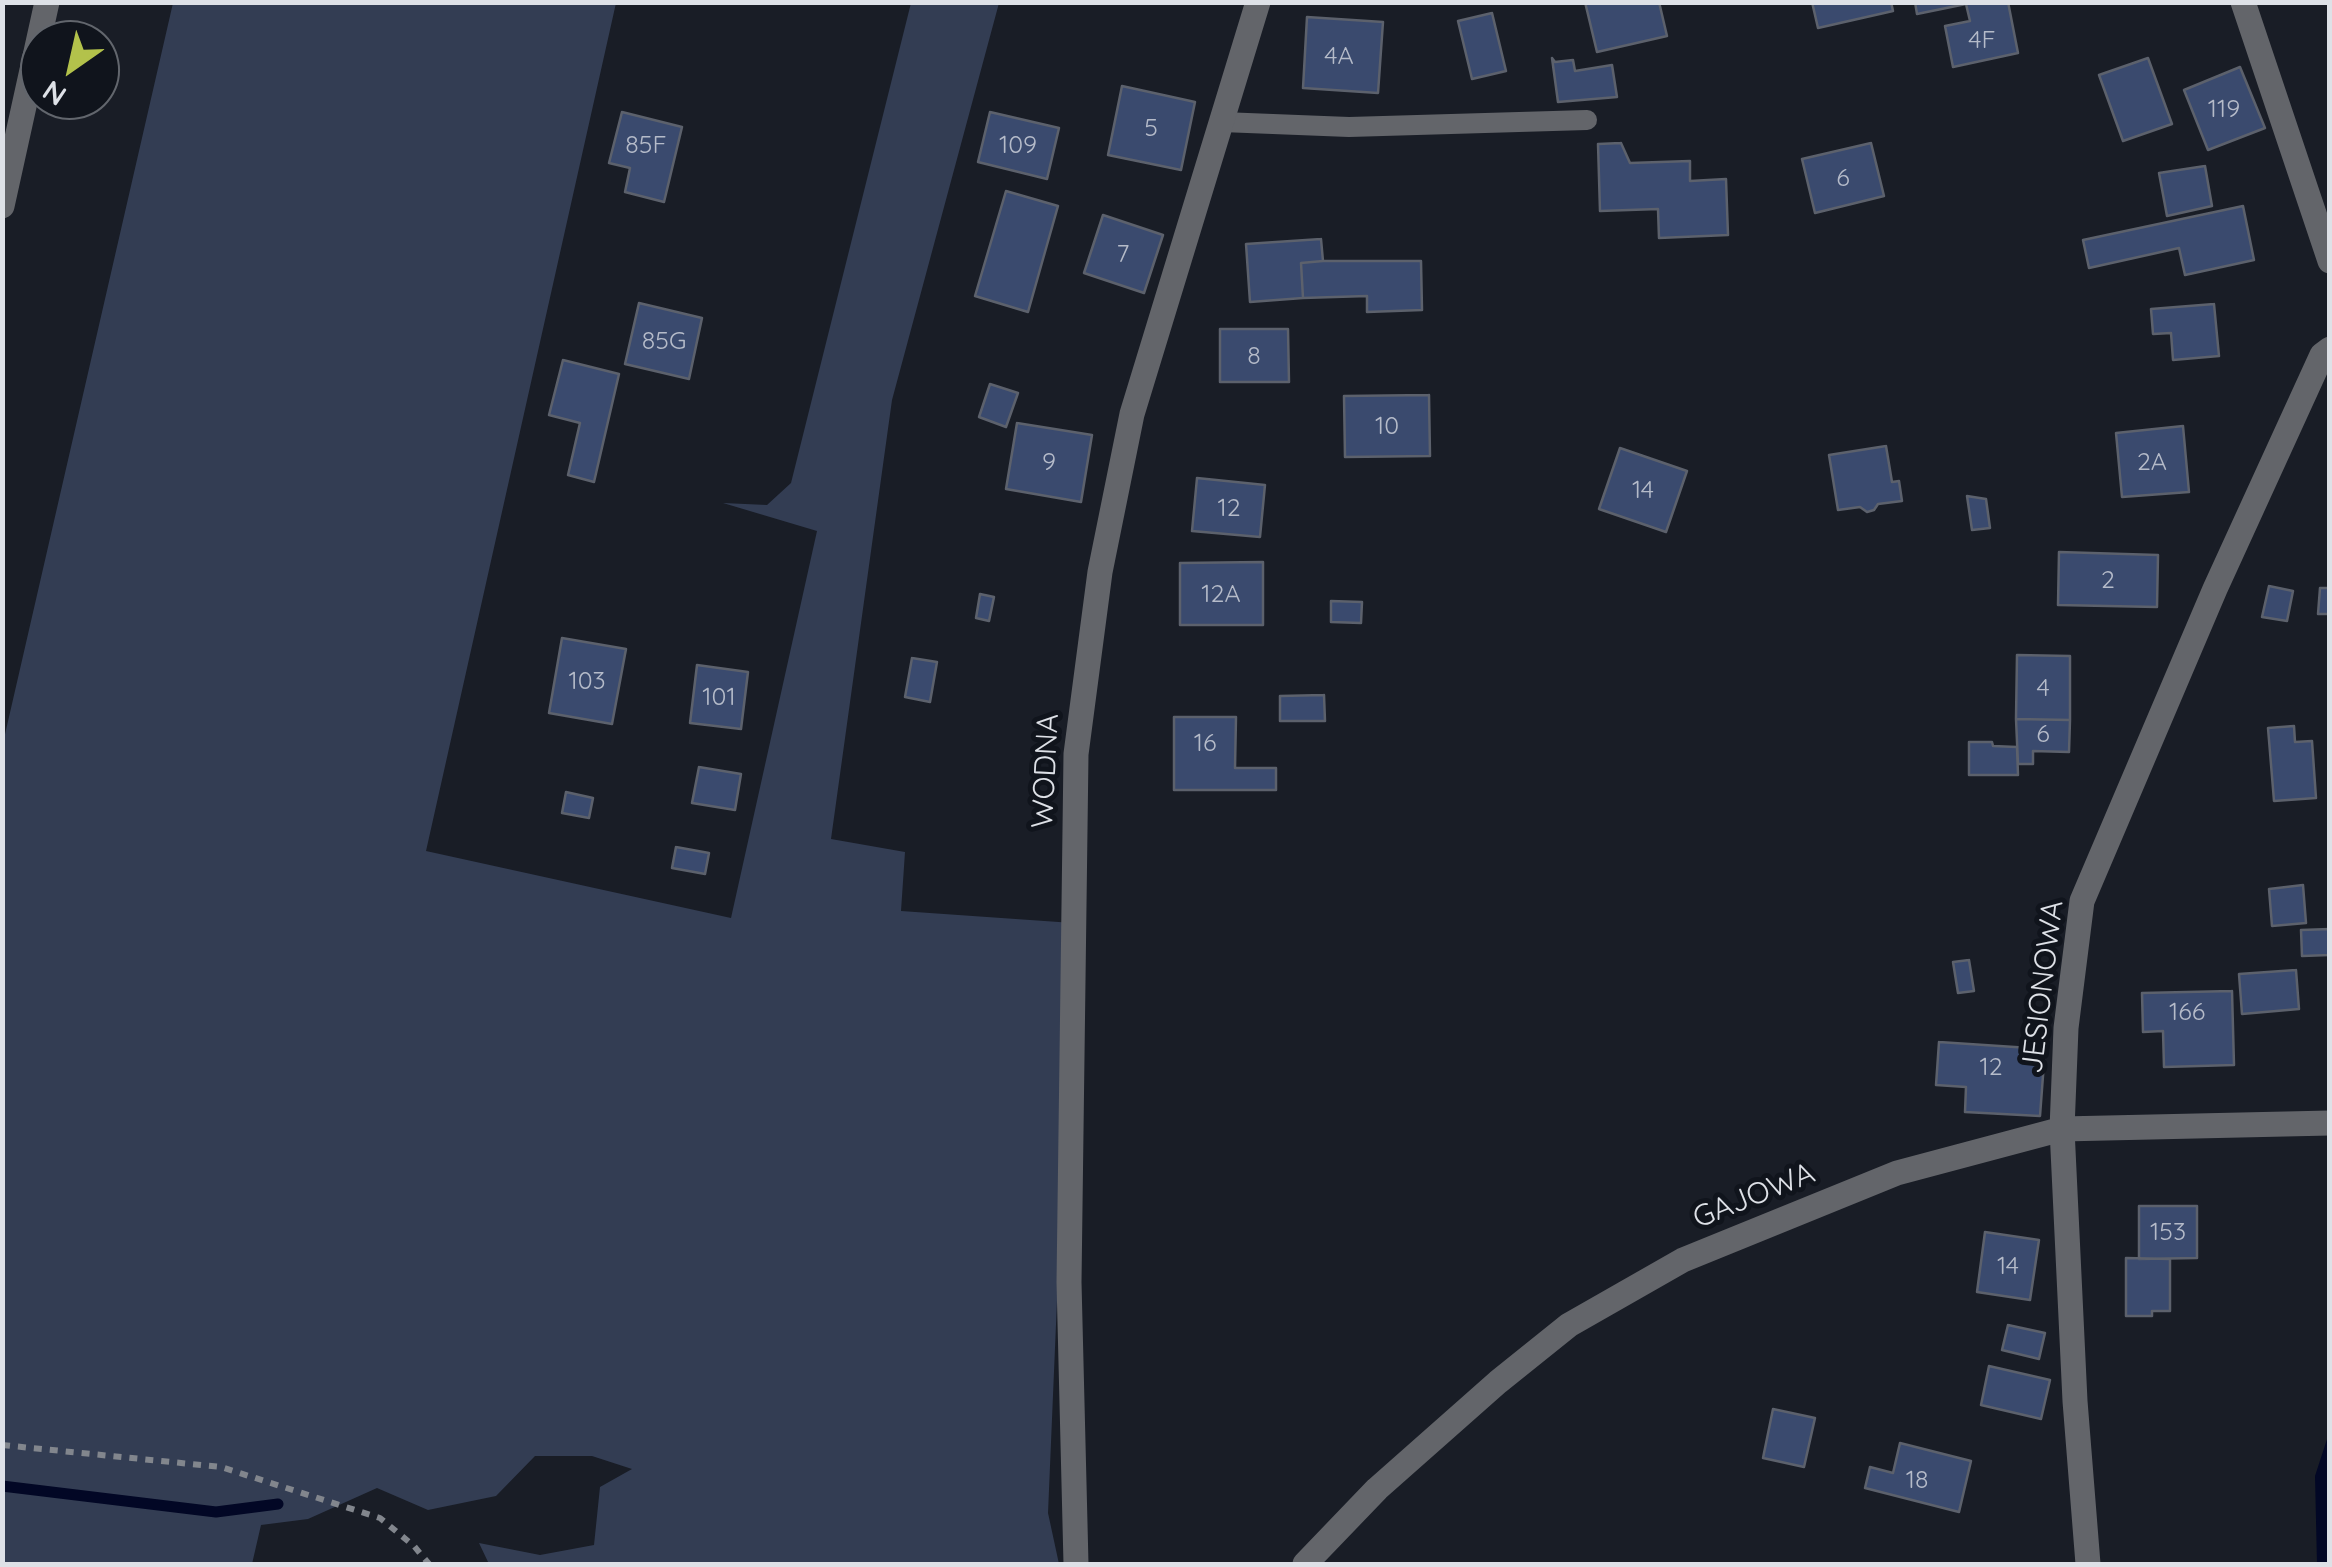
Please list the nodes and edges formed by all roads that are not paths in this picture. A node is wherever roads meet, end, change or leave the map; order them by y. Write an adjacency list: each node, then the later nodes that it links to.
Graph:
1 (47, 2): 6 (street)
2 (2243, 2): 7 (street)
3 (1260, 3): 5 (street, WODNA)
4 (1586, 120): 5 (lane)
5 (1222, 122): 11 (street, WODNA)
6 (2, 206)
7 (2330, 262)
8 (2330, 349): 10 (street, JESIONOWA)
9 (2330, 1122): 10 (street, GAJOWA)
10 (2062, 1129): 12 (street, GAJOWA); 13 (street, JESIONOWA)
11 (1076, 1564)
12 (1305, 1564)
13 (2088, 1564)

